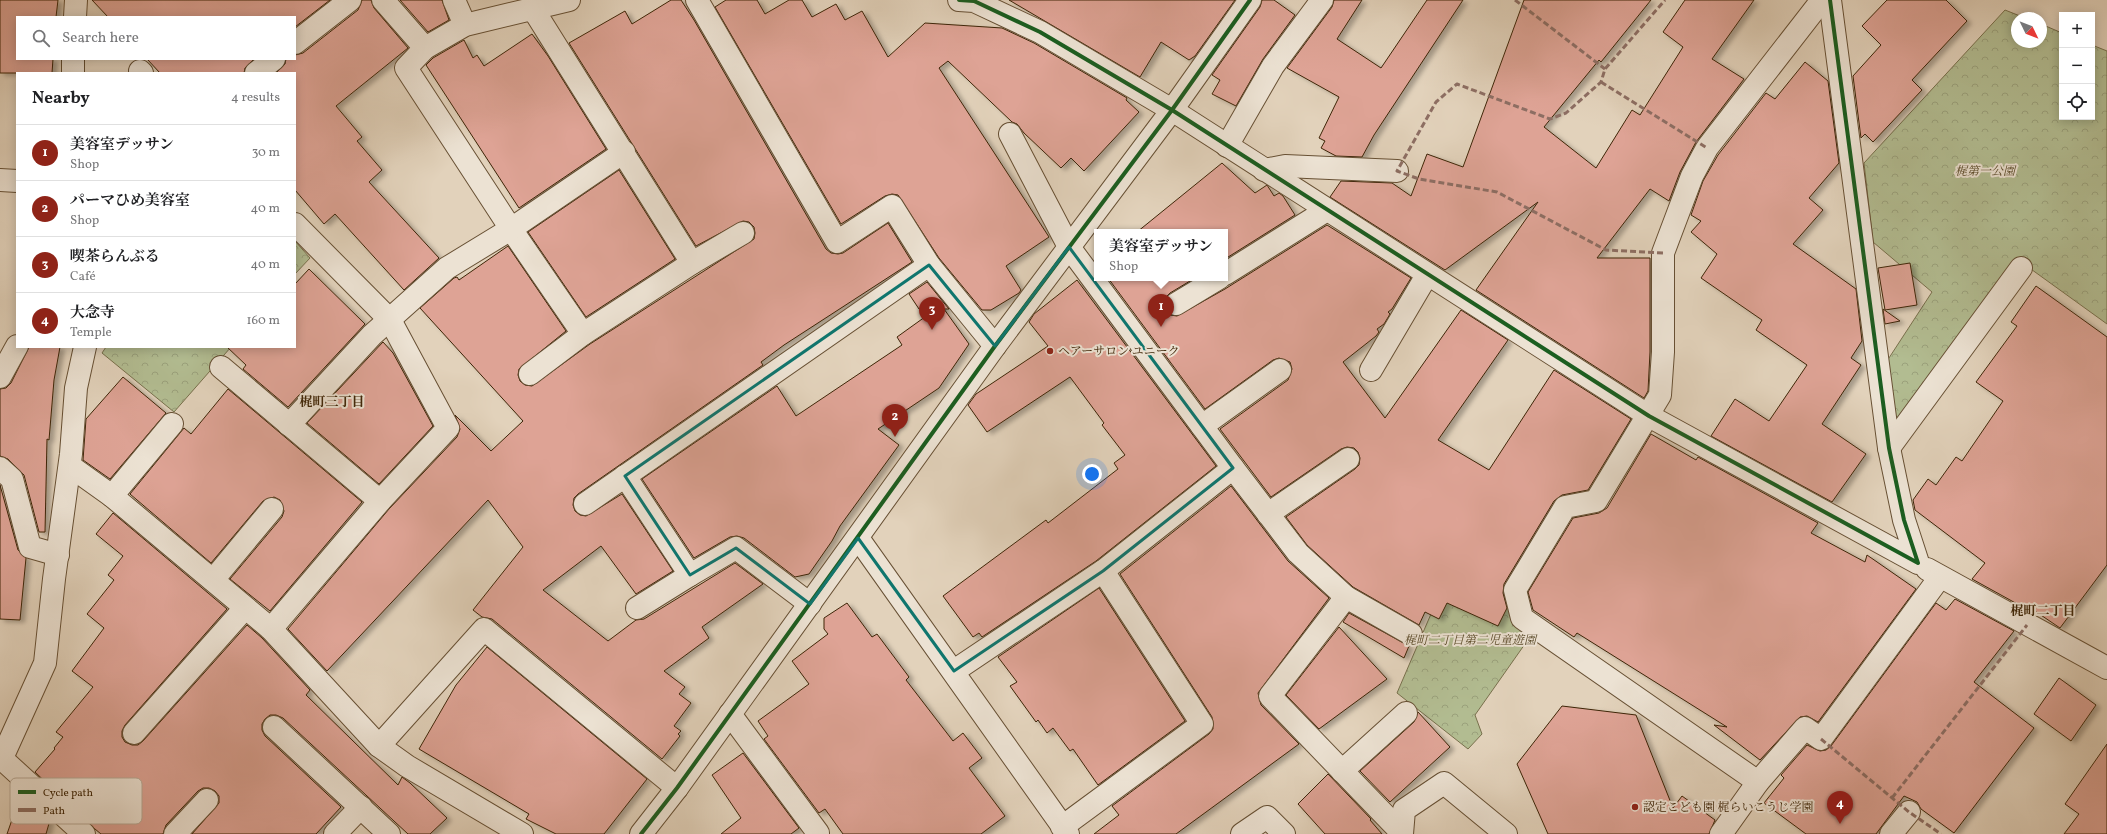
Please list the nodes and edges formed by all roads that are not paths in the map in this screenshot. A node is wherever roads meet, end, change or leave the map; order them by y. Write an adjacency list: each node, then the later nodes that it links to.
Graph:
1 (76, 0): 14 (street)
2 (350, 0): 16 (street)
3 (383, 0): 17 (street)
4 (454, 0): 15 (street)
5 (569, 0): 13 (street)
6 (697, 0): 36 (street)
7 (959, 0): 8 (street)
8 (964, 0): 22 (street)
9 (1250, 0): 22 (street)
10 (1322, 0): 24 (street)
11 (1822, 0): 54 (street)
12 (1830, 0): 58 (street)
13 (533, 9): 15 (street); 25 (street)
14 (75, 16)
15 (464, 25): 17 (street)
16 (296, 42)
17 (425, 48): 32 (street)
18 (74, 60): 20 (street)
19 (273, 60): 21 (street)
20 (73, 72)
21 (257, 72)
22 (1172, 110): 24 (street); 34 (street)
23 (1010, 134): 34 (street)
24 (1227, 146): 26 (street)
25 (624, 152): 32 (street); 35 (street)
26 (1264, 170): 27 (street); 30 (street)
27 (1397, 170)
28 (0, 180): 29 (street)
29 (16, 181)
30 (1327, 210): 38 (street); 39 (street)
31 (296, 225): 44 (street)
32 (511, 229): 44 (street); 45 (street)
33 (742, 233): 35 (street)
34 (1069, 247): 41 (street); 46 (street)
35 (692, 263): 45 (street)
36 (929, 264): 46 (street); 63 (street)
37 (2021, 268): 58 (street)
38 (1228, 272)
39 (1427, 275): 51 (street); 54 (street)
40 (1094, 281): 57 (street)
41 (1094, 281)
42 (1214, 281): 43 (street)
43 (1176, 304)
44 (390, 320): 56 (street); 65 (street)
45 (583, 334): 52 (street)
46 (995, 346): 69 (street)
47 (16, 348): 53 (street)
48 (85, 348): 60 (street)
49 (221, 367): 56 (street)
50 (1280, 370): 57 (street)
51 (1371, 370)
52 (530, 374)
53 (0, 377)
54 (1649, 416): 71 (street); 92 (street)
55 (172, 424): 64 (street)
56 (289, 425): 65 (street)
57 (1202, 426): 62 (street)
58 (1889, 448): 71 (street)
59 (1348, 459): 68 (street)
60 (70, 466): 64 (street); 70 (street)
61 (0, 468): 70 (street)
62 (1233, 468): 68 (street); 72 (street)
63 (625, 476): 66 (street); 73 (street)
64 (112, 496): 75 (street)
65 (380, 501): 80 (street)
66 (585, 504)
67 (272, 509): 75 (street)
68 (1268, 514): 76 (street)
69 (858, 538): 77 (street); 83 (street)
70 (58, 555): 89 (street)
71 (1918, 563): 74 (street)
72 (1103, 570): 83 (street); 98 (street)
73 (690, 576): 77 (street); 79 (street)
74 (1940, 577): 82 (street); 92 (street)
75 (213, 580): 78 (street)
76 (1346, 597): 81 (street); 90 (street)
77 (810, 604): 85 (street)
78 (245, 608): 80 (street); 87 (street)
79 (637, 608)
80 (270, 629): 88 (street)
81 (1411, 634)
82 (2107, 668)
83 (954, 671): 98 (street)
84 (1406, 713): 90 (street)
85 (730, 714): 93 (street); 100 (street)
86 (274, 727): 95 (street)
87 (134, 733)
88 (379, 746): 93 (street); 104 (street)
89 (1, 758): 91 (street)
90 (1342, 771): 108 (street)
91 (22, 778)
92 (1758, 782): 110 (street)
93 (677, 788): 105 (street)
94 (207, 800): 101 (street)
95 (361, 807): 102 (street); 103 (street)
96 (1909, 812): 111 (street)
97 (71, 824): 99 (street)
98 (1065, 830)
99 (79, 832)
100 (818, 833)
101 (175, 834)
102 (335, 834)
103 (389, 834)
104 (522, 834)
105 (641, 834)
106 (1242, 834): 107 (street)
107 (1284, 834)
108 (1402, 834): 109 (street)
109 (1506, 834)
110 (1721, 834)
111 (1892, 834)

